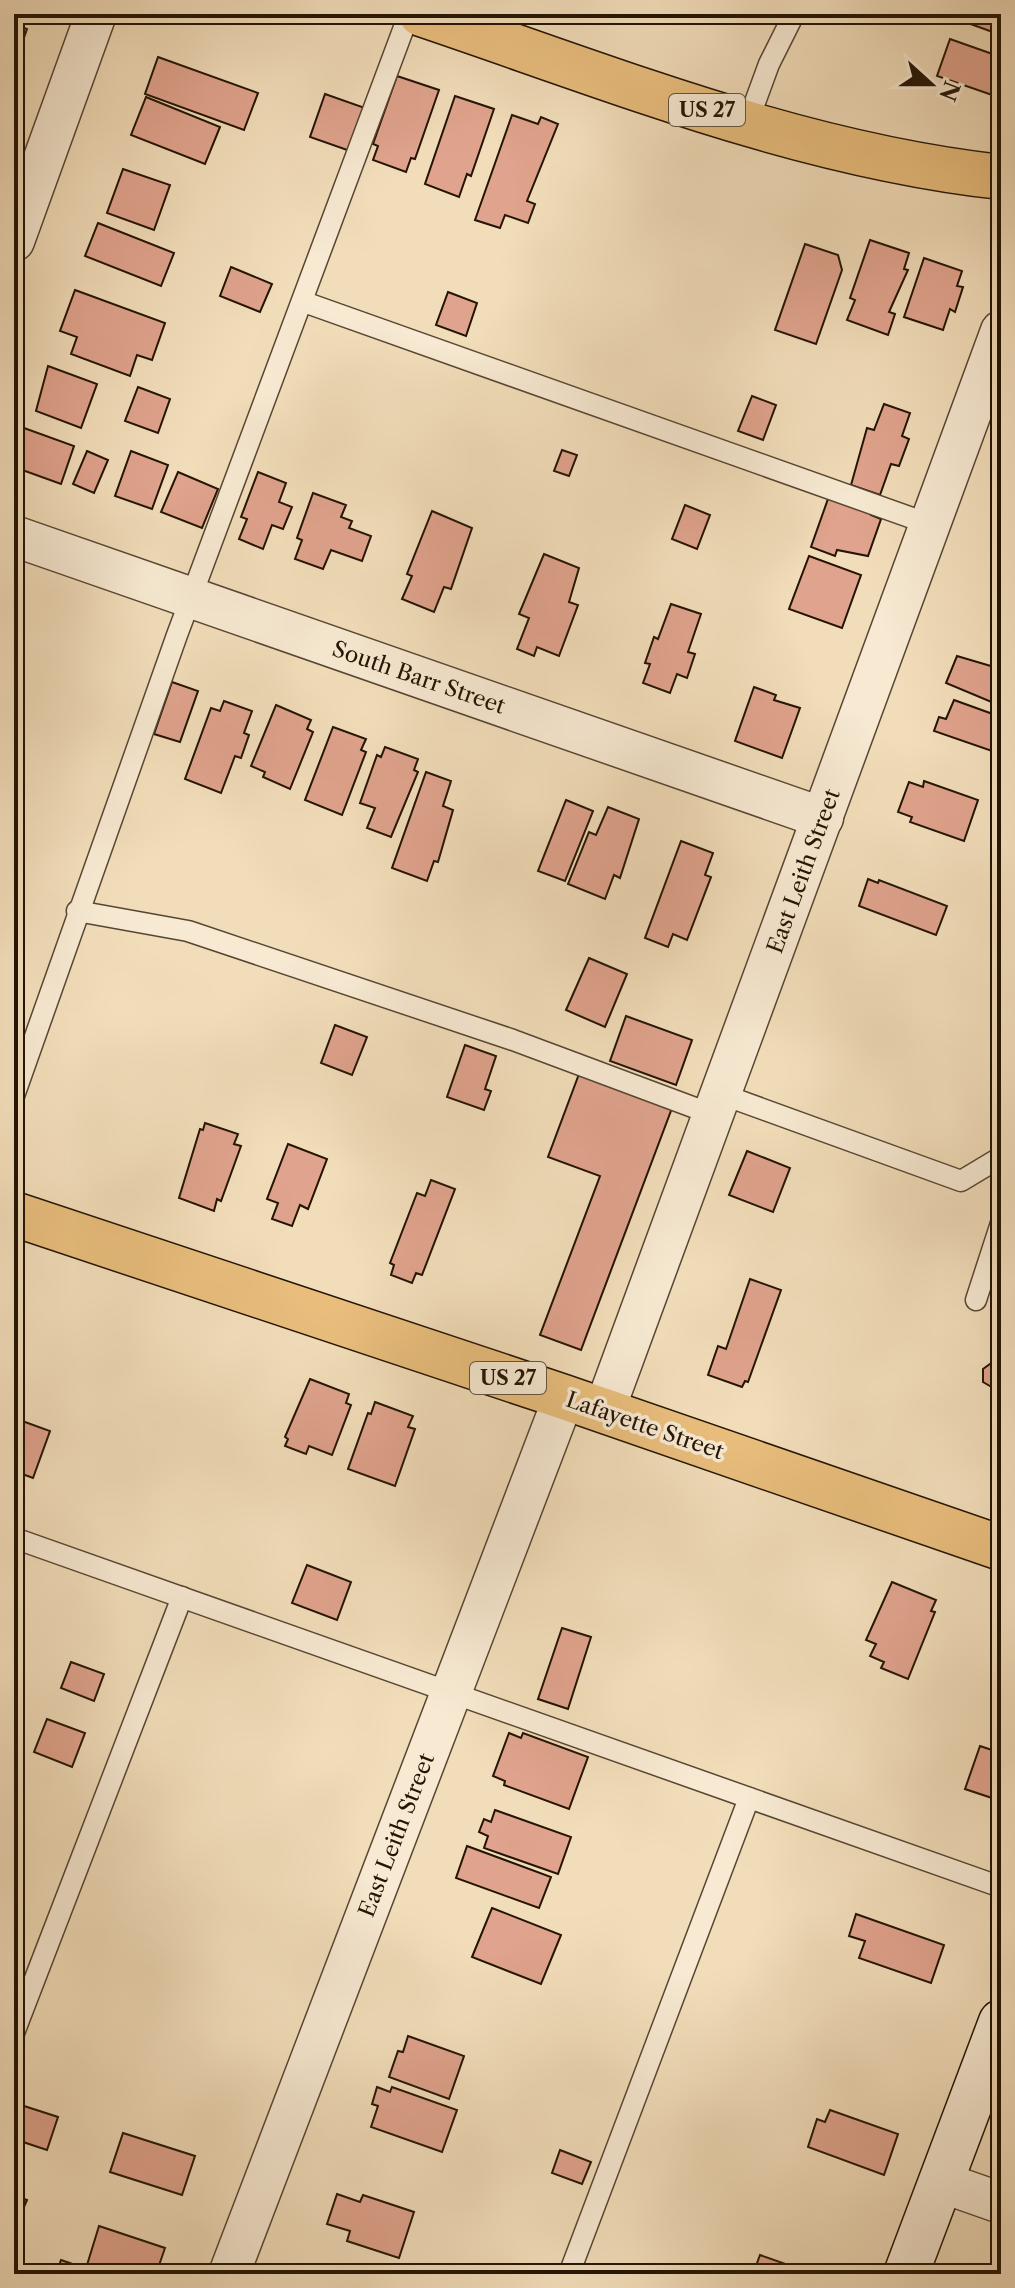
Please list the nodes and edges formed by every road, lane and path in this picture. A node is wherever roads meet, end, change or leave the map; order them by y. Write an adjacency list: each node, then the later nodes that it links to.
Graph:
1 (96, 14): 7 (street)
2 (409, 14): 8 (lane)
3 (421, 14): 5 (highway, US 27)
4 (794, 14): 5 (lane)
5 (747, 124): 6 (highway, US 27)
6 (1001, 177)
7 (14, 241)
8 (304, 302): 10 (lane); 12 (lane)
9 (999, 342): 10 (street, East Leith Street)
10 (929, 524): 13 (street, East Leith Street)
11 (14, 536): 12 (street, South Barr Street)
12 (191, 598): 13 (street, South Barr Street); 14 (lane)
13 (823, 818): 16 (street, East Leith Street)
14 (77, 911): 15 (lane); 16 (lane)
15 (14, 1096)
16 (717, 1105): 17 (lane); 22 (street, East Leith Street)
17 (1001, 1157)
18 (1001, 1223): 20 (lane)
19 (17, 1225): 21 (highway, Lafayette Street / US 27)
20 (976, 1300)
21 (564, 1397): 22 (highway, Lafayette Street / US 27); 26 (street, East Leith Street)
22 (604, 1411): 24 (highway, Lafayette Street / US 27)
23 (14, 1538): 25 (lane)
24 (1001, 1548)
25 (182, 1597): 26 (lane); 30 (lane)
26 (451, 1692): 27 (lane); 33 (street, East Leith Street)
27 (749, 1798): 28 (lane); 34 (lane)
28 (1001, 1887)
29 (1001, 2022): 31 (main road)
30 (14, 2033)
31 (941, 2182): 32 (street); 35 (main road)
32 (1001, 2203)
33 (229, 2274)
34 (569, 2274)
35 (906, 2274)

